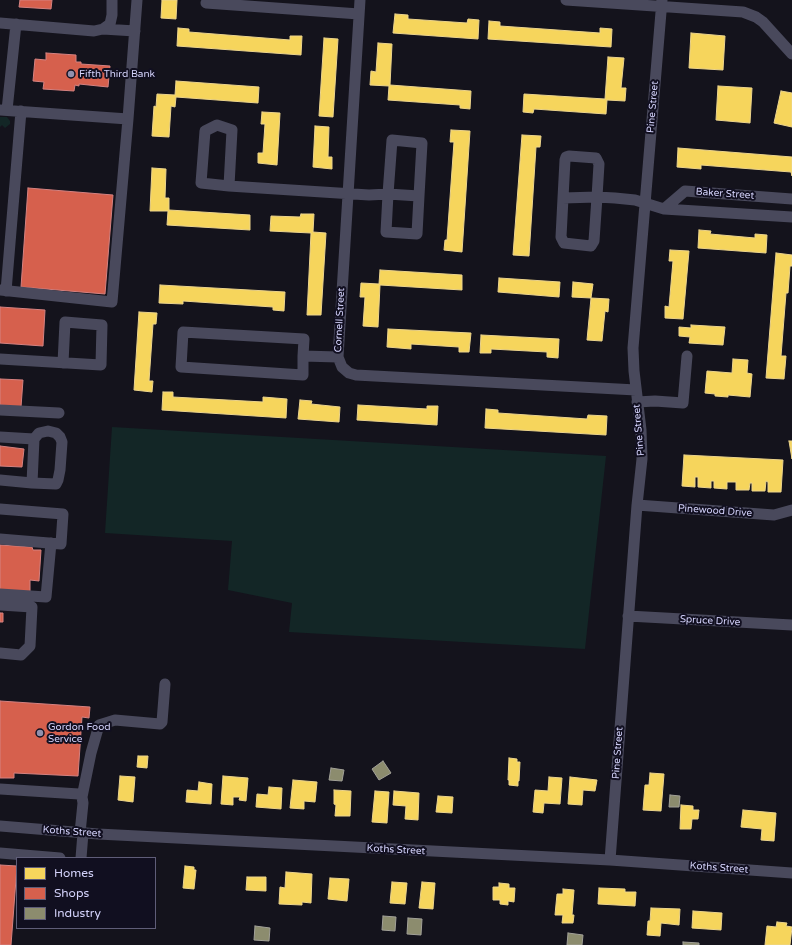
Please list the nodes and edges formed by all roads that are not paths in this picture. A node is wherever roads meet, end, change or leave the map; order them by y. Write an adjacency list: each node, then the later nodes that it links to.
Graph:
1 (112, 0): 10 (street)
2 (137, 0): 11 (street)
3 (360, 0): 7 (street, Cornell Street)
4 (566, 0): 6 (street)
5 (206, 3): 7 (street)
6 (661, 4): 12 (street); 23 (street, Pine Street)
7 (359, 14): 17 (street, Cornell Street)
8 (0, 23): 9 (street)
9 (16, 24): 10 (street); 13 (street)
10 (103, 29): 11 (street)
11 (135, 31): 15 (street)
12 (792, 54)
13 (3, 110): 14 (street)
14 (21, 111): 15 (street); 26 (street)
15 (128, 119): 26 (street)
16 (229, 186): 16 (street); 17 (street)
17 (348, 193): 18 (street); 29 (street, Cornell Street)
18 (388, 194): 19 (street); 19 (street); 19 (street)
19 (419, 196)
20 (596, 197): 21 (street, Baker Street); 21 (street); 21 (street); 23 (street, Baker Street)
21 (563, 198)
22 (792, 199): 24 (street, Baker Street)
23 (645, 203): 24 (street, Baker Street); 32 (street, Pine Street)
24 (664, 209): 25 (street, Baker Street)
25 (792, 218)
26 (3, 291)
27 (304, 356): 27 (street); 29 (street)
28 (688, 356): 33 (street)
29 (338, 357): 32 (street, Cornell Street)
30 (0, 358): 31 (street)
31 (62, 362): 31 (street)
32 (636, 390): 33 (street, Pine Street)
33 (637, 402): 40 (street, Pine Street)
34 (0, 410): 35 (street)
35 (60, 413)
36 (0, 437): 37 (street)
37 (34, 439): 39 (street); 39 (street)
38 (0, 480): 39 (street)
39 (32, 483)
40 (637, 505): 42 (street, Pinewood Drive); 47 (street, Pine Street)
41 (0, 509): 44 (street)
42 (792, 510)
43 (0, 539): 44 (street)
44 (51, 543): 45 (street)
45 (0, 594)
46 (0, 604): 49 (street)
47 (628, 616): 48 (street, Spruce Drive); 58 (street, Pine Street)
48 (792, 625)
49 (0, 653)
50 (165, 684): 52 (street)
51 (0, 789): 52 (street)
52 (82, 797): 54 (street)
53 (0, 826): 54 (street, Koths Street)
54 (82, 833): 57 (street); 58 (street, Koths Street)
55 (0, 853): 56 (street)
56 (38, 857)
57 (81, 857)
58 (610, 860): 59 (street, Koths Street)
59 (792, 873)

